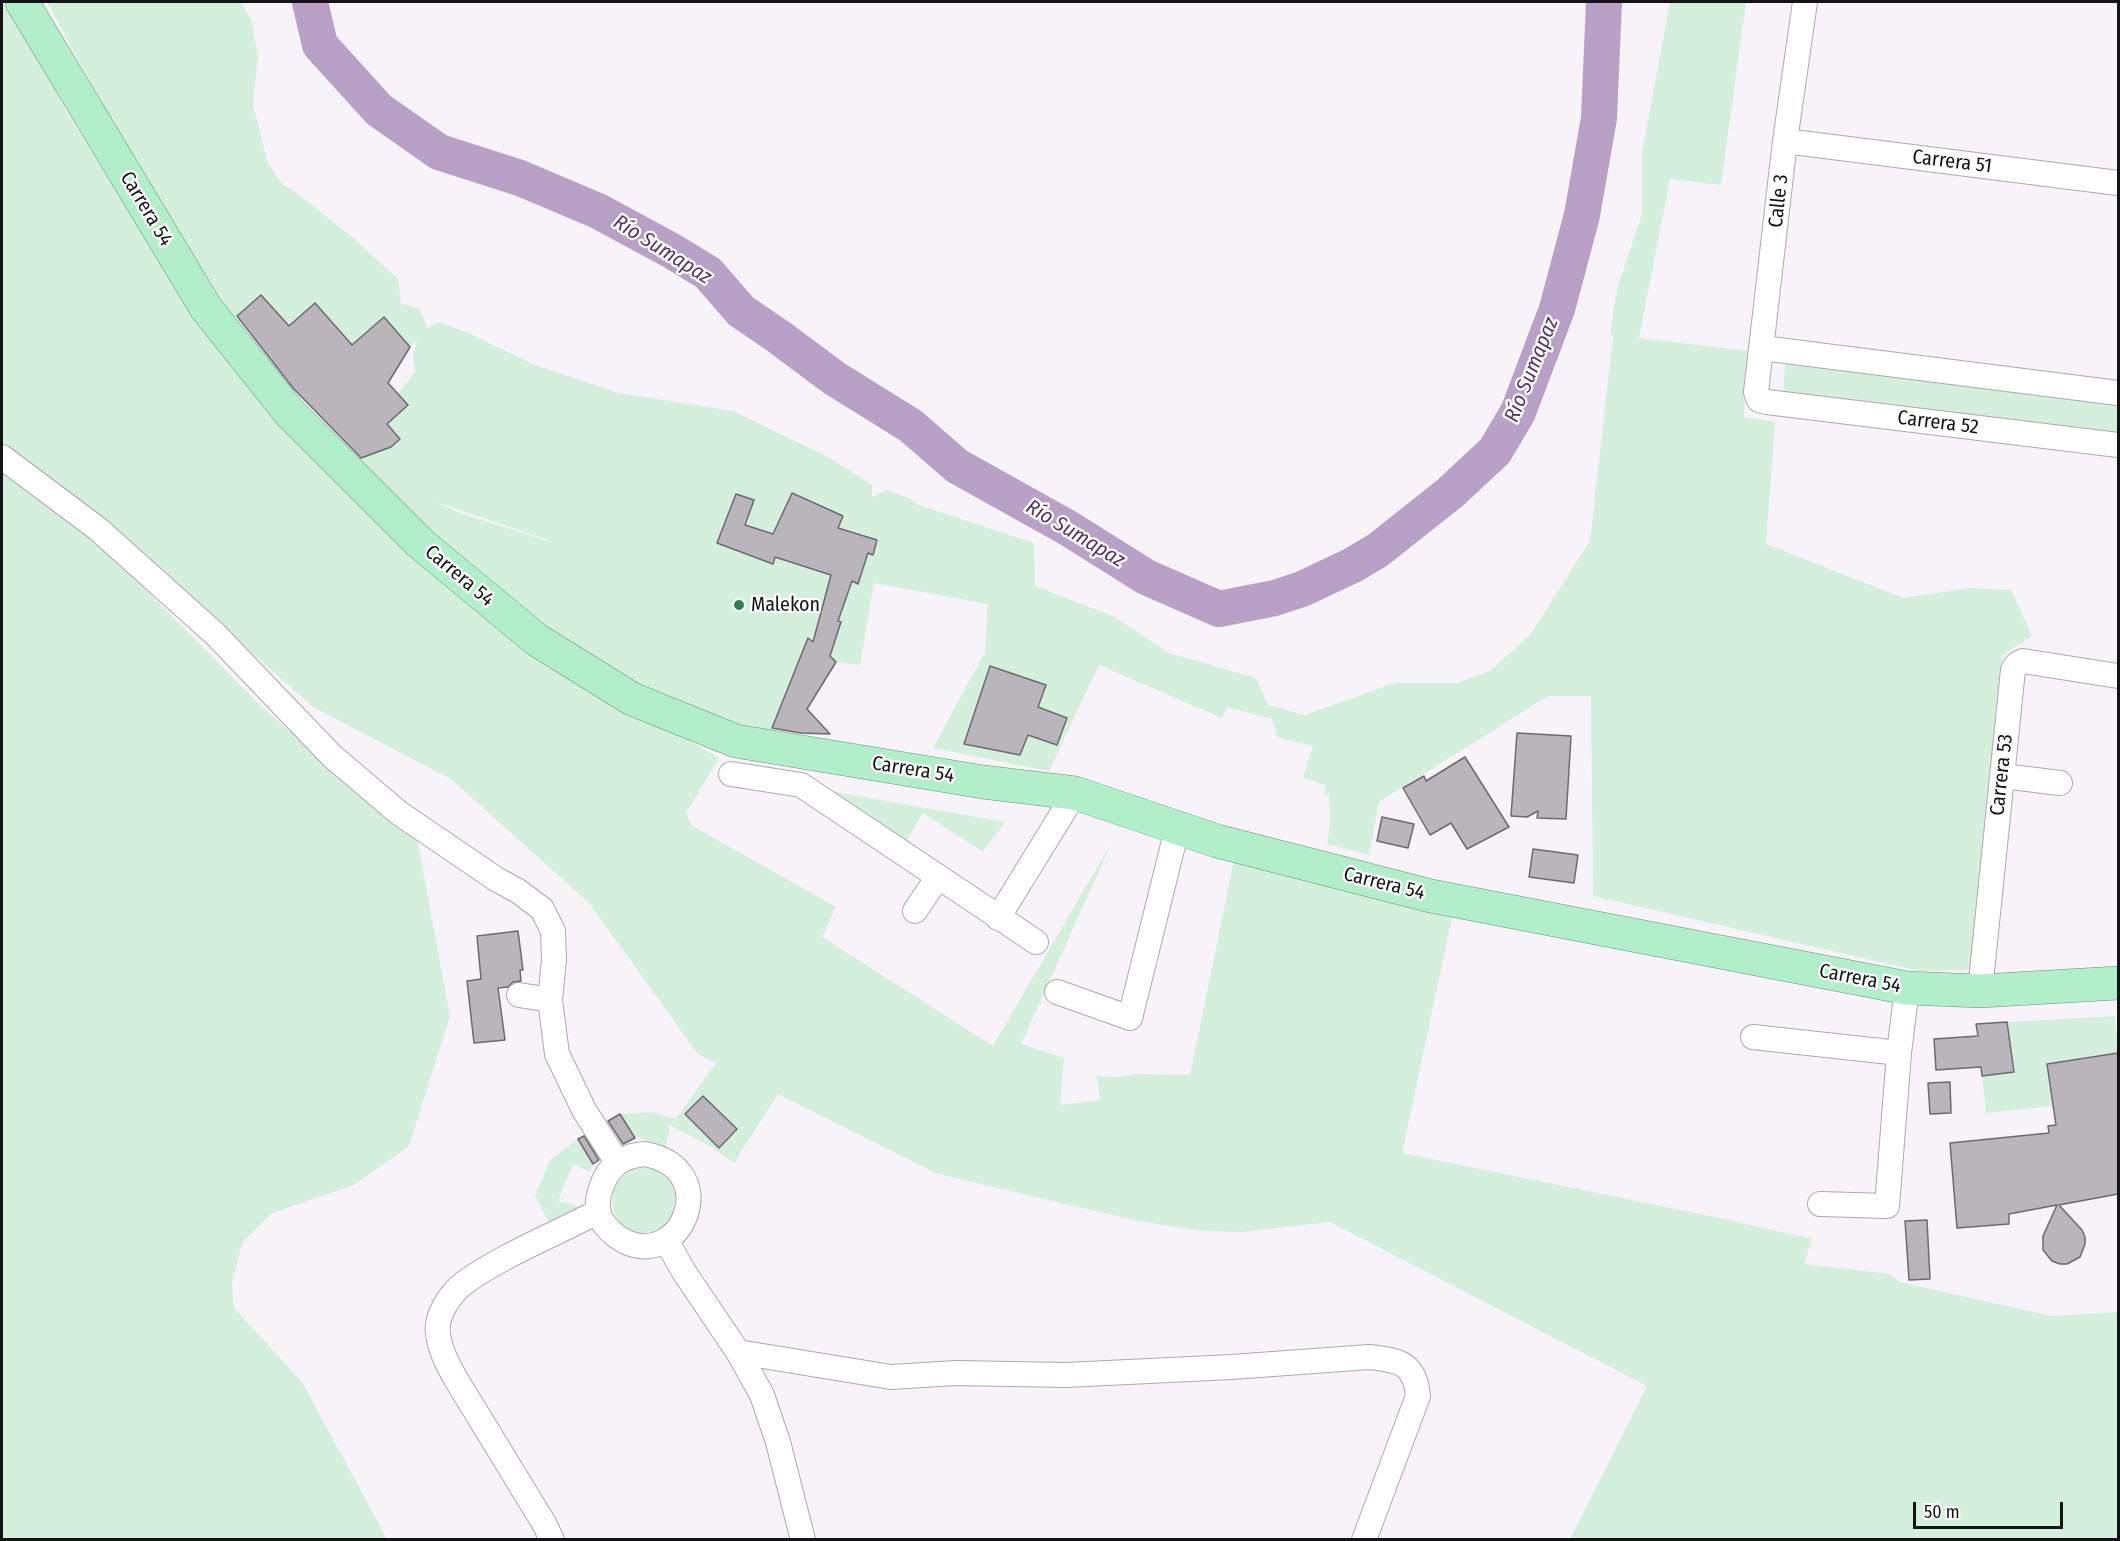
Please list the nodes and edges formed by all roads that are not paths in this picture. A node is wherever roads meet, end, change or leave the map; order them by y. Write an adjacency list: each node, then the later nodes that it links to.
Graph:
1 (22, 2): 14 (main road, Carrera 54)
2 (1805, 2): 3 (street, Calle 3)
3 (1785, 141): 4 (street, Carrera 51); 5 (street, Calle 3)
4 (2118, 183)
5 (1762, 348): 6 (street); 7 (street, Calle 3)
6 (2118, 393)
7 (1759, 400): 8 (street, Carrera 52)
8 (2118, 445)
9 (2, 457): 25 (street)
10 (2118, 676): 12 (street, Carrera 53)
11 (731, 774): 16 (street)
12 (2003, 776): 13 (street); 22 (street, Carrera 53)
13 (2060, 783)
14 (1075, 793): 15 (main road, Carrera 54); 18 (street)
15 (1177, 829): 21 (main road, Carrera 54); 23 (street)
16 (938, 877): 17 (street); 18 (street)
17 (915, 911)
18 (999, 918): 19 (street)
19 (1035, 942)
20 (2118, 983): 22 (main road, Carrera 54)
21 (1907, 988): 22 (main road, Carrera 54); 27 (street)
22 (1980, 991)
23 (1057, 992)
24 (519, 995): 25 (street)
25 (550, 999): 28 (street)
26 (1753, 1037): 27 (street)
27 (1899, 1053): 29 (street)
28 (617, 1162): 30 (street); 31 (street)
29 (1820, 1204)
30 (597, 1212): 31 (street); 33 (street)
31 (666, 1240): 32 (street)
32 (738, 1352): 34 (street); 35 (street)
33 (552, 1539)
34 (803, 1539)
35 (1364, 1539)

